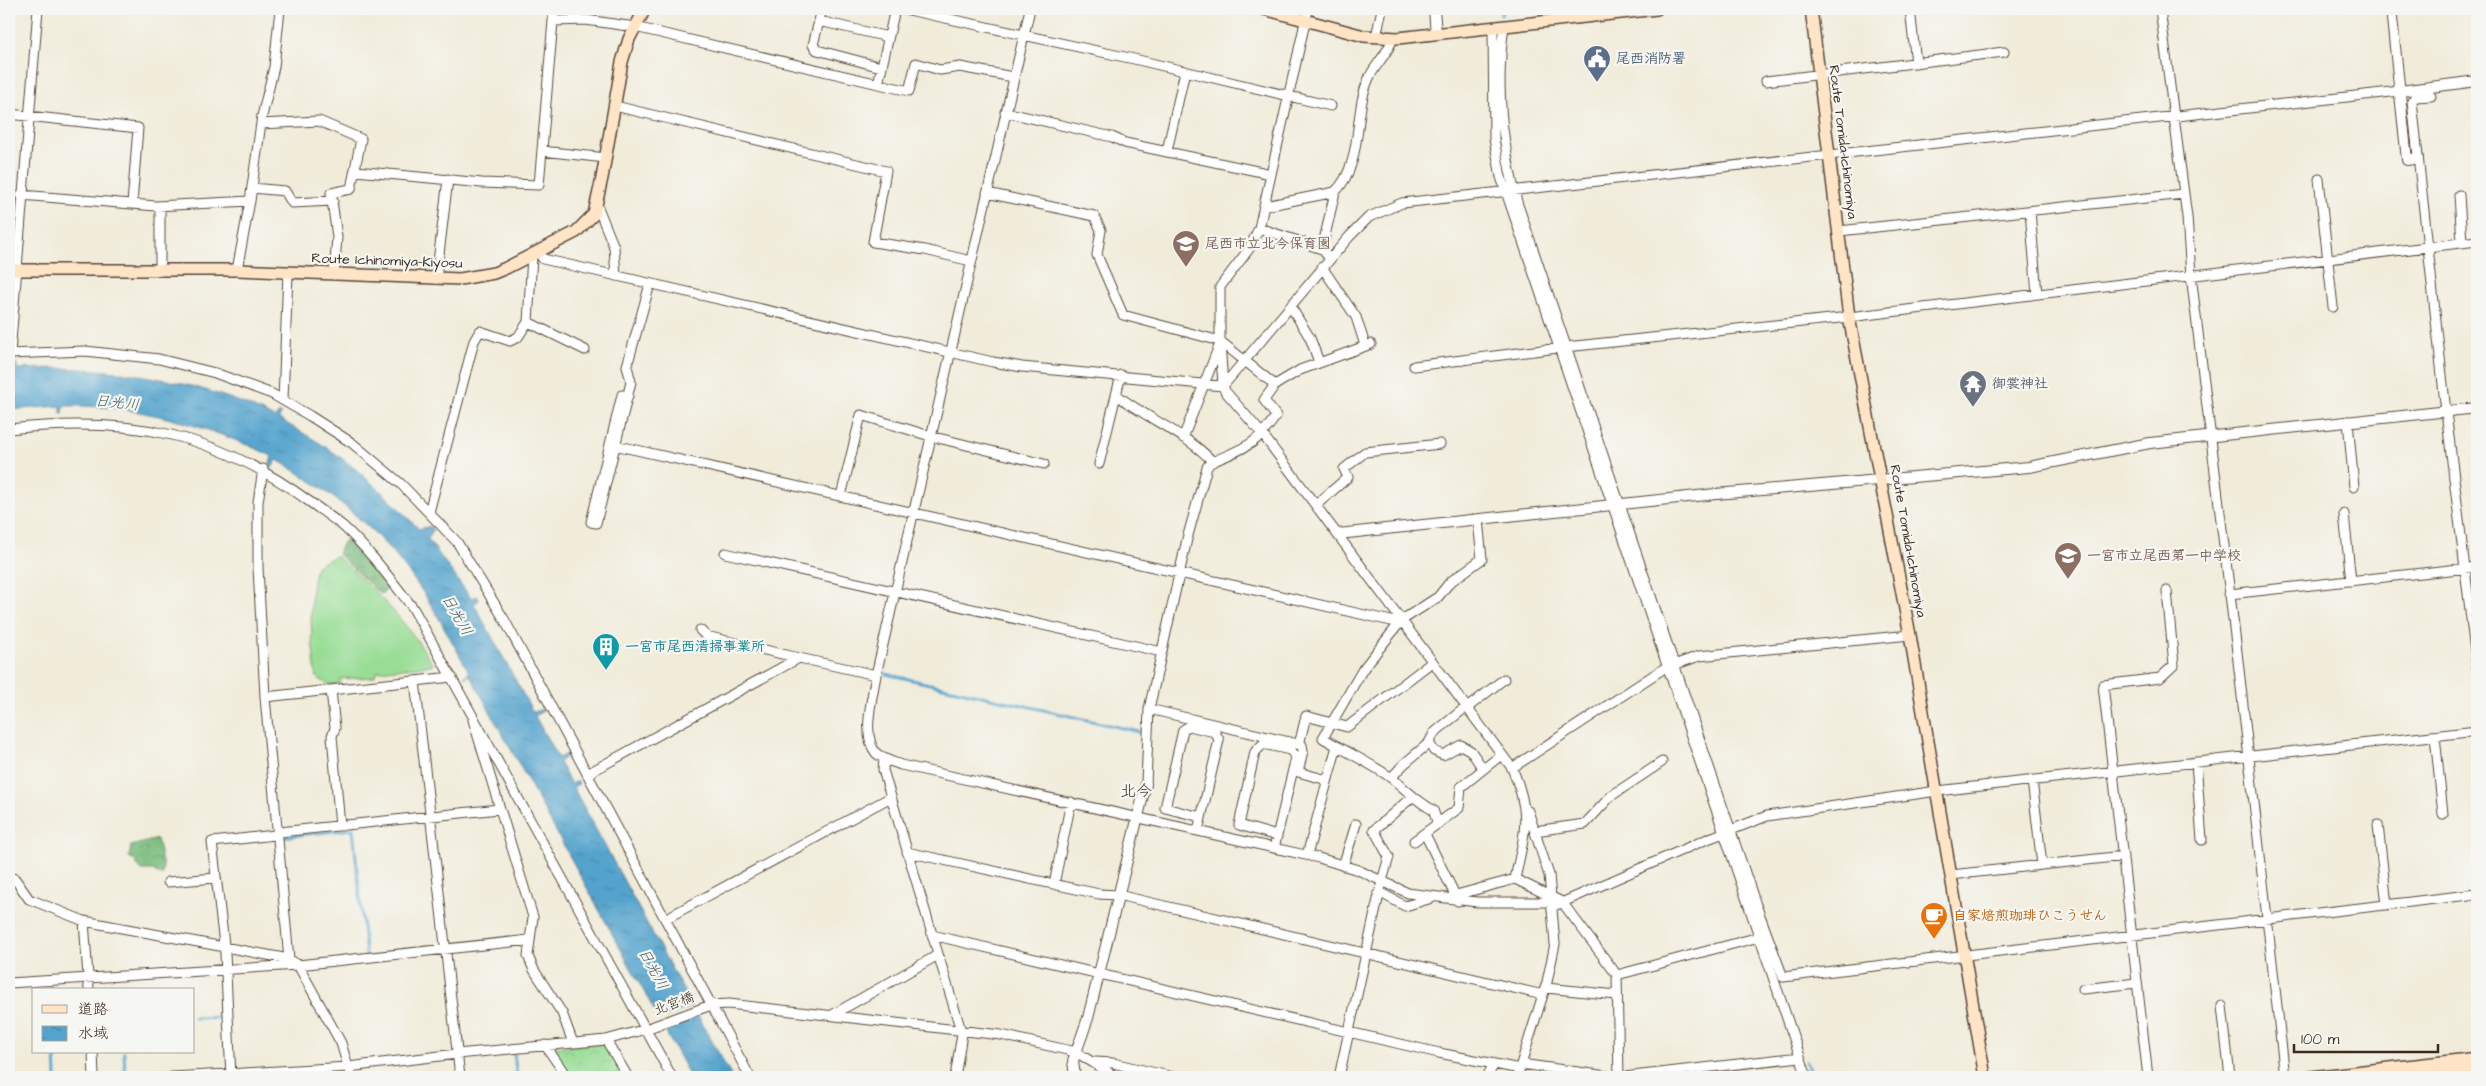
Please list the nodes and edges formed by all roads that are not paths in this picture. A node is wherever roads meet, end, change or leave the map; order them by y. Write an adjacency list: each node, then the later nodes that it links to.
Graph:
1 (38, 9): 43 (street)
2 (280, 9): 45 (street)
3 (554, 9): 18 (street)
4 (645, 9): 20 (main road, Route Ichinomiya-Kiyosu)
5 (822, 9): 19 (street)
6 (895, 9): 25 (street)
7 (904, 9): 23 (street)
8 (1030, 9): 23 (street)
9 (1264, 9): 17 (main road)
10 (1382, 9): 24 (street)
11 (1434, 9): 22 (street)
12 (1657, 9): 21 (main road)
13 (1811, 9): 31 (main road, Route Tomida-Ichinomiya)
14 (1910, 9): 28 (street)
15 (2160, 9): 44 (street)
16 (2391, 9): 36 (street)
17 (1307, 14): 24 (main road); 38 (street)
18 (553, 21): 20 (street); 46 (street)
19 (819, 21): 25 (street); 29 (street)
20 (635, 27): 35 (street); 39 (main road, Route Ichinomiya-Kiyosu)
21 (1499, 27): 22 (main road); 56 (street)
22 (1436, 34): 26 (main road)
23 (1023, 35): 30 (street); 32 (street)
24 (1376, 37): 26 (main road)
25 (888, 38): 29 (street)
26 (1393, 38): 57 (street)
27 (2004, 52): 28 (street)
28 (1916, 64): 31 (street)
29 (881, 66): 35 (street)
30 (1185, 71): 38 (street); 47 (street)
31 (1819, 76): 33 (street); 48 (main road, Route Tomida-Ichinomiya)
32 (1013, 77): 35 (street); 41 (street)
33 (1766, 81)
34 (2477, 81): 36 (street)
35 (878, 84)
36 (2400, 91): 44 (street); 50 (street)
37 (2431, 96): 50 (street)
38 (1289, 97): 40 (street); 52 (street)
39 (616, 106): 49 (main road, Route Ichinomiya-Kiyosu); 78 (street)
40 (1331, 106)
41 (1005, 112): 47 (street); 58 (street)
42 (9, 114): 43 (street)
43 (28, 116): 60 (street); 64 (street)
44 (2173, 116): 48 (street); 59 (street)
45 (261, 124): 51 (street); 55 (street)
46 (542, 151): 49 (street); 53 (street)
47 (1167, 151): 52 (street)
48 (1829, 155): 56 (street); 70 (main road, Route Tomida-Ichinomiya)
49 (606, 158): 65 (main road, Route Ichinomiya-Kiyosu)
50 (2418, 158): 73 (street)
51 (356, 171): 53 (street); 63 (street)
52 (1271, 174): 67 (street)
53 (448, 179): 87 (street)
54 (2319, 179): 76 (street)
55 (252, 188): 62 (street); 63 (street)
56 (1510, 191): 77 (street); 95 (street)
57 (1335, 192): 67 (street); 74 (street)
58 (987, 193): 78 (street); 94 (street)
59 (2184, 194): 68 (street); 85 (street)
60 (21, 195): 64 (street); 80 (street)
61 (2459, 195): 72 (street)
62 (250, 201): 66 (street); 81 (street)
63 (332, 201): 84 (street)
64 (132, 204): 66 (street)
65 (597, 205): 75 (main road, Route Ichinomiya-Kiyosu); 86 (street)
66 (160, 206): 82 (street)
67 (1265, 206): 69 (street)
68 (2030, 211): 70 (street); 89 (street)
69 (1259, 228): 74 (street); 94 (street)
70 (1839, 231): 92 (main road, Route Tomida-Ichinomiya)
71 (2477, 240): 72 (street)
72 (2462, 242): 73 (street)
73 (2427, 246): 76 (street); 109 (street)
74 (1322, 249): 77 (street)
75 (536, 254): 86 (street); 87 (main road, Route Ichinomiya-Kiyosu); 93 (street)
76 (2328, 257): 85 (street); 91 (street)
77 (1330, 259): 79 (street)
78 (971, 261): 97 (street)
79 (1322, 267): 90 (street); 100 (street)
80 (13, 270): 82 (main road, Route Ichinomiya-Kiyosu); 98 (street)
81 (236, 270): 82 (main road, Route Ichinomiya-Kiyosu); 83 (main road, Route Ichinomiya-Kiyosu)
82 (160, 271)
83 (288, 273): 84 (main road, Route Ichinomiya-Kiyosu); 107 (street)
84 (334, 275): 87 (main road, Route Ichinomiya-Kiyosu)
85 (2191, 275): 89 (street); 114 (street)
86 (616, 276): 88 (street)
87 (436, 278)
88 (650, 284): 97 (street); 117 (street)
89 (2037, 294): 92 (street)
90 (1291, 307): 99 (street); 100 (street)
91 (2333, 307)
92 (1849, 317): 95 (street); 122 (main road, Route Tomida-Ichinomiya)
93 (528, 322): 96 (street); 127 (street)
94 (1220, 341): 99 (street); 103 (street); 105 (street)
95 (1562, 348): 101 (street); 126 (street)
96 (585, 350)
97 (951, 352): 102 (street); 113 (street)
98 (9, 354): 107 (street)
99 (1246, 362): 104 (street); 105 (street)
100 (1320, 362): 104 (street)
101 (1414, 366)
102 (1121, 375): 103 (street); 106 (street)
103 (1206, 384): 105 (street); 115 (street)
104 (1275, 385): 112 (street)
105 (1223, 386): 112 (street)
106 (1117, 395): 115 (street); 120 (street)
107 (283, 400): 127 (street)
108 (2477, 408): 109 (street)
109 (2446, 412): 110 (street); 134 (street)
110 (2348, 421): 114 (street); 123 (street)
111 (9, 429): 121 (street)
112 (1263, 435): 118 (street); 125 (street)
113 (930, 436): 119 (street); 124 (street); 128 (street)
114 (2211, 436): 122 (street); 139 (street)
115 (1183, 438): 118 (street)
116 (1440, 444): 125 (street)
117 (613, 445): 117 (street); 124 (street)
118 (1213, 462): 135 (street)
119 (1044, 464)
120 (1099, 464)
121 (263, 469): 149 (street); 153 (street)
122 (1882, 480): 126 (street); 142 (main road, Route Tomida-Ichinomiya)
123 (2354, 487)
124 (840, 496): 128 (street)
125 (1316, 505): 131 (street)
126 (1616, 505): 130 (street); 146 (street)
127 (430, 512): 171 (street)
128 (913, 512): 135 (street); 137 (street)
129 (2344, 514): 136 (street)
130 (1478, 520): 131 (street); 140 (street)
131 (1338, 534): 140 (street)
132 (725, 553): 137 (street)
133 (2477, 567): 134 (street)
134 (2466, 568): 136 (street); 147 (street)
135 (1180, 573): 140 (street); 143 (street)
136 (2351, 581): 139 (street)
137 (896, 591): 143 (street); 148 (street)
138 (2166, 591): 170 (street)
139 (2228, 594): 164 (street)
140 (1401, 621): 145 (street); 157 (street)
141 (700, 630): 144 (street)
142 (1910, 635): 146 (street); 176 (main road, Route Tomida-Ichinomiya)
143 (1162, 652): 155 (street)
144 (799, 658): 148 (street); 171 (street)
145 (1432, 662): 154 (street); 157 (street)
146 (1671, 665): 168 (street); 190 (street)
147 (2477, 668)
148 (876, 675): 165 (street)
149 (452, 677): 151 (street); 156 (street)
150 (1504, 679): 154 (street)
151 (415, 681): 152 (street); 183 (street)
152 (331, 690): 153 (street); 189 (street)
153 (265, 697): 193 (street)
154 (1466, 707): 160 (street); 163 (street)
155 (1148, 709): 161 (street); 175 (street)
156 (474, 716): 181 (street); 246 (street)
157 (1332, 721): 161 (street); 162 (street)
158 (2477, 731): 159 (street)
159 (2435, 736): 164 (street); 182 (street)
160 (1429, 743): 169 (street); 172 (street)
161 (1298, 744): 173 (street)
162 (1337, 746): 172 (street); 173 (street)
163 (1501, 755): 168 (street); 169 (street)
164 (2248, 756): 167 (street); 219 (street)
165 (884, 758): 179 (street); 180 (street)
166 (1662, 762): 192 (street)
167 (2196, 762): 170 (street); 196 (street)
168 (1512, 768): 177 (street)
169 (1483, 769): 187 (street)
170 (2114, 772): 174 (street); 201 (street)
171 (587, 774): 220 (street)
172 (1391, 778): 178 (street)
173 (1327, 780): 200 (street)
174 (2032, 780): 176 (street); 202 (street)
175 (1146, 784): 184 (street)
176 (1937, 790): 190 (street); 204 (main road, Route Tomida-Ichinomiya)
177 (1522, 792): 192 (street); 207 (street)
178 (1412, 796): 187 (street); 208 (street)
179 (889, 798): 199 (street); 220 (street); 230 (street)
180 (1071, 802): 184 (street); 210 (street)
181 (499, 809): 183 (street); 225 (street)
182 (2443, 814)
183 (431, 816): 189 (street); 227 (street)
184 (1138, 817): 191 (street); 213 (street)
185 (1201, 817): 185 (street); 191 (street)
186 (1356, 824): 203 (street)
187 (1438, 824): 194 (street)
188 (2378, 825): 218 (street)
189 (340, 826): 193 (street)
190 (1727, 830): 217 (street); 224 (street); 229 (street)
191 (1198, 831): 198 (street)
192 (1535, 832): 216 (street)
193 (277, 833): 206 (street); 231 (street)
194 (1425, 834): 197 (street); 215 (street)
195 (1277, 836): 195 (street); 198 (street)
196 (2202, 840)
197 (1414, 841)
198 (1274, 848): 200 (street)
199 (907, 852): 210 (street); 222 (street)
200 (1308, 856): 203 (street)
201 (2123, 856): 202 (street); 223 (street)
202 (2042, 865): 204 (street)
203 (1343, 866): 208 (street)
204 (1951, 875): 229 (main road, Route Tomida-Ichinomiya)
205 (9, 877): 221 (street)
206 (215, 878): 209 (street); 226 (street)
207 (1515, 879): 215 (street); 216 (street)
208 (1382, 881): 211 (street); 214 (street)
209 (168, 882)
210 (1054, 884): 213 (street)
211 (1379, 892): 214 (street); 228 (street)
212 (2477, 894): 218 (street)
213 (1118, 895): 228 (street); 234 (street)
214 (1435, 897): 215 (street)
215 (1458, 901): 216 (street)
216 (1551, 901): 217 (street); 241 (street)
217 (1562, 902): 235 (street)
218 (2387, 905): 219 (street)
219 (2266, 918): 223 (street); 284 (street)
220 (665, 919): 243 (street)
221 (84, 921): 226 (street); 236 (street)
222 (932, 935): 230 (street); 234 (street)
223 (2132, 936): 229 (street); 238 (street)
224 (1759, 937): 235 (street); 255 (street)
225 (529, 940): 227 (street); 250 (street)
226 (224, 946): 231 (street); 233 (street)
227 (446, 950): 232 (street); 254 (street)
228 (1366, 954): 241 (street); 248 (street)
229 (1965, 955): 281 (main road, Route Tomida-Ichinomiya)
230 (935, 956): 245 (street); 247 (street)
231 (289, 959): 232 (street)
232 (298, 965): 233 (street); 259 (street)
233 (226, 971): 236 (street); 262 (street)
234 (1099, 974): 248 (street); 252 (street)
235 (1617, 976): 242 (street)
236 (88, 978): 237 (street); 239 (street)
237 (9, 983)
238 (2137, 983): 240 (street); 282 (street)
239 (89, 988)
240 (2082, 989)
241 (1544, 991): 242 (street); 261 (street)
242 (1617, 995): 278 (street)
243 (711, 1005): 245 (street); 246 (street, 北宮橋); 270 (street)
244 (2222, 1006): 283 (street)
245 (832, 1015): 247 (street)
246 (646, 1029): 249 (street, 北宮橋); 269 (street)
247 (957, 1029): 252 (street); 271 (street)
248 (1348, 1031): 258 (street); 275 (street)
249 (606, 1040): 250 (street, 北宮橋); 268 (street)
250 (573, 1043): 251 (street, 北宮橋)
251 (545, 1046): 254 (street, 北宮橋); 267 (street)
252 (1076, 1052): 257 (street); 272 (street)
253 (93, 1054): 263 (street)
254 (458, 1054): 259 (street, 北宮橋); 266 (street)
255 (1800, 1057): 279 (street); 280 (street)
256 (2477, 1058): 285 (main road)
257 (1094, 1062): 273 (street); 274 (street)
258 (1494, 1064): 261 (street); 276 (street)
259 (348, 1067): 262 (street, 北宮橋); 265 (street)
260 (2477, 1068): 286 (main road)
261 (1519, 1070): 277 (street)
262 (231, 1076): 264 (street, 北宮橋)
263 (94, 1077)
264 (172, 1077)
265 (351, 1077)
266 (460, 1077)
267 (567, 1077)
268 (628, 1077)
269 (672, 1077)
270 (750, 1077)
271 (955, 1077)
272 (1075, 1077)
273 (1116, 1077)
274 (1173, 1077)
275 (1339, 1077)
276 (1487, 1077)
277 (1614, 1077)
278 (1619, 1077)
279 (1624, 1077)
280 (1807, 1077)
281 (1985, 1077)
282 (2148, 1077)
283 (2230, 1077)
284 (2285, 1077)
285 (2311, 1077)
286 (2390, 1077)

